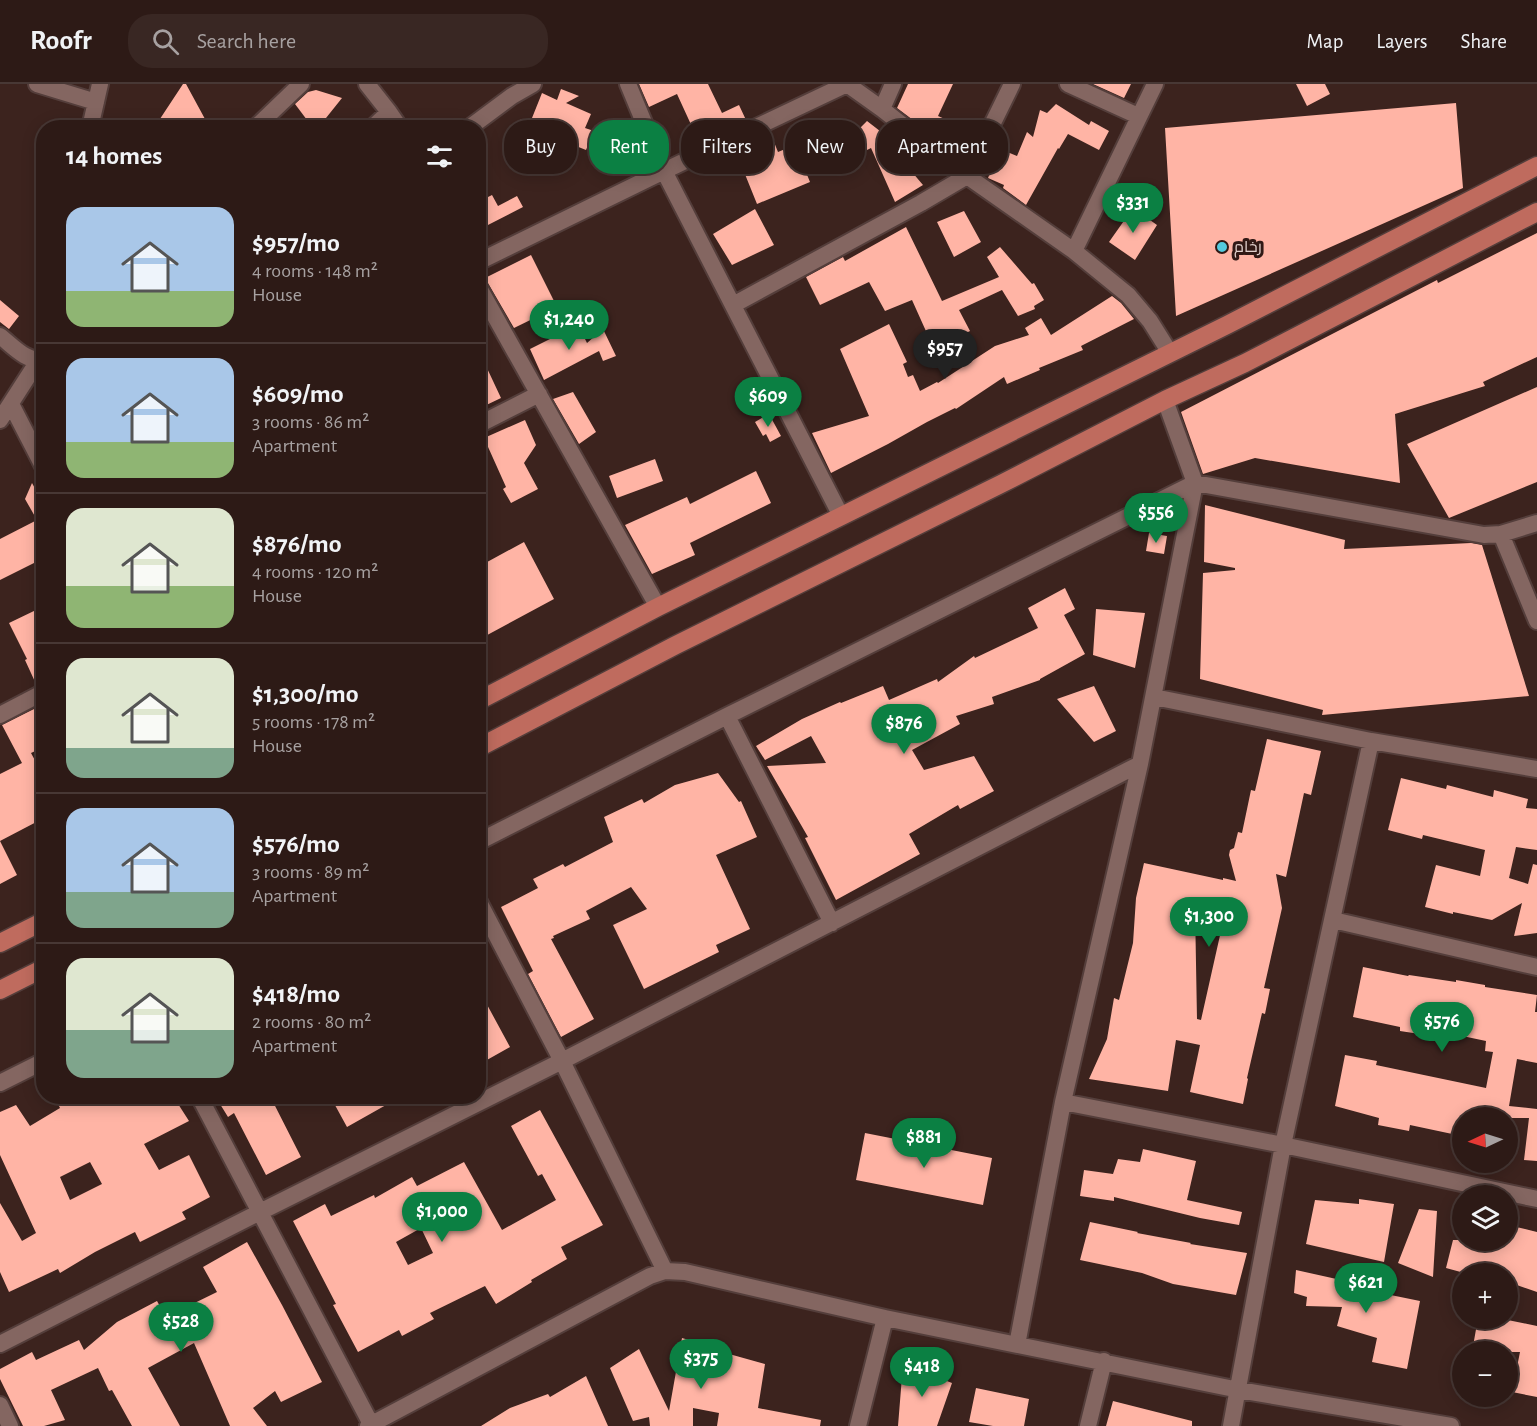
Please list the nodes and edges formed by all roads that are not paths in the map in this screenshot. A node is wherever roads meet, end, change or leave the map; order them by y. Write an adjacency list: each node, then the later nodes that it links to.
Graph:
1 (37, 84): 11 (street)
2 (100, 84): 11 (street)
3 (301, 84): 16 (street)
4 (367, 84): 13 (street)
5 (533, 84): 19 (street)
6 (628, 84): 20 (street)
7 (893, 84): 12 (street)
8 (1012, 84): 25 (street)
9 (1068, 84): 14 (street)
10 (1155, 84): 14 (street)
11 (96, 102): 15 (street)
12 (882, 109): 22 (street); 25 (street)
13 (389, 112): 17 (street); 18 (street)
14 (1138, 116): 27 (street)
15 (92, 120)
16 (263, 120)
17 (380, 120)
18 (394, 120)
19 (480, 120)
20 (643, 120)
21 (1537, 166): 32 (main road)
22 (669, 169)
23 (658, 174): 28 (street)
24 (666, 174): 30 (street)
25 (967, 176): 27 (street); 30 (street)
26 (1537, 212): 36 (main road)
27 (1074, 250): 32 (street)
28 (486, 258)
29 (486, 300): 35 (street)
30 (733, 305): 42 (street)
31 (0, 336): 33 (street)
32 (1170, 353): 42 (main road)
33 (36, 359)
34 (36, 367): 37 (street)
35 (539, 394): 39 (street); 45 (street)
36 (1165, 400): 41 (street); 53 (main road)
37 (10, 404): 38 (street); 40 (street)
38 (0, 420)
39 (486, 421)
40 (36, 453)
41 (1195, 483): 44 (street); 49 (street); 51 (street)
42 (842, 516): 45 (main road)
43 (1537, 523): 44 (street)
44 (1501, 534): 46 (street)
45 (658, 607): 48 (main road)
46 (1537, 621)
47 (36, 696): 50 (street)
48 (486, 697)
49 (1154, 697): 52 (street); 54 (street)
50 (0, 715)
51 (727, 716): 56 (street); 59 (street)
52 (1371, 741): 55 (street); 58 (street)
53 (486, 744)
54 (1140, 764): 59 (street); 69 (street)
55 (1537, 769)
56 (486, 838)
57 (486, 915): 65 (street)
58 (1333, 920): 62 (street); 72 (street)
59 (832, 923): 65 (street)
60 (36, 925): 61 (main road)
61 (0, 943)
62 (1537, 967)
63 (36, 972): 64 (main road)
64 (0, 990)
65 (562, 1062): 68 (street); 75 (street)
66 (36, 1065): 67 (street)
67 (0, 1083)
68 (486, 1100)
69 (1063, 1102): 72 (street); 78 (street)
70 (203, 1104): 74 (street)
71 (477, 1104): 74 (street)
72 (1283, 1145): 73 (street); 80 (street)
73 (1537, 1199)
74 (260, 1212): 77 (street); 83 (street)
75 (665, 1270): 76 (street); 83 (street)
76 (885, 1318): 78 (street); 84 (street)
77 (0, 1344)
78 (1017, 1345): 79 (street)
79 (1104, 1361): 80 (street); 85 (street)
80 (1239, 1390): 86 (street); 87 (street)
81 (0, 1405): 82 (street)
82 (10, 1426)
83 (371, 1426)
84 (858, 1426)
85 (1088, 1426)
86 (1231, 1426)
87 (1451, 1426)

